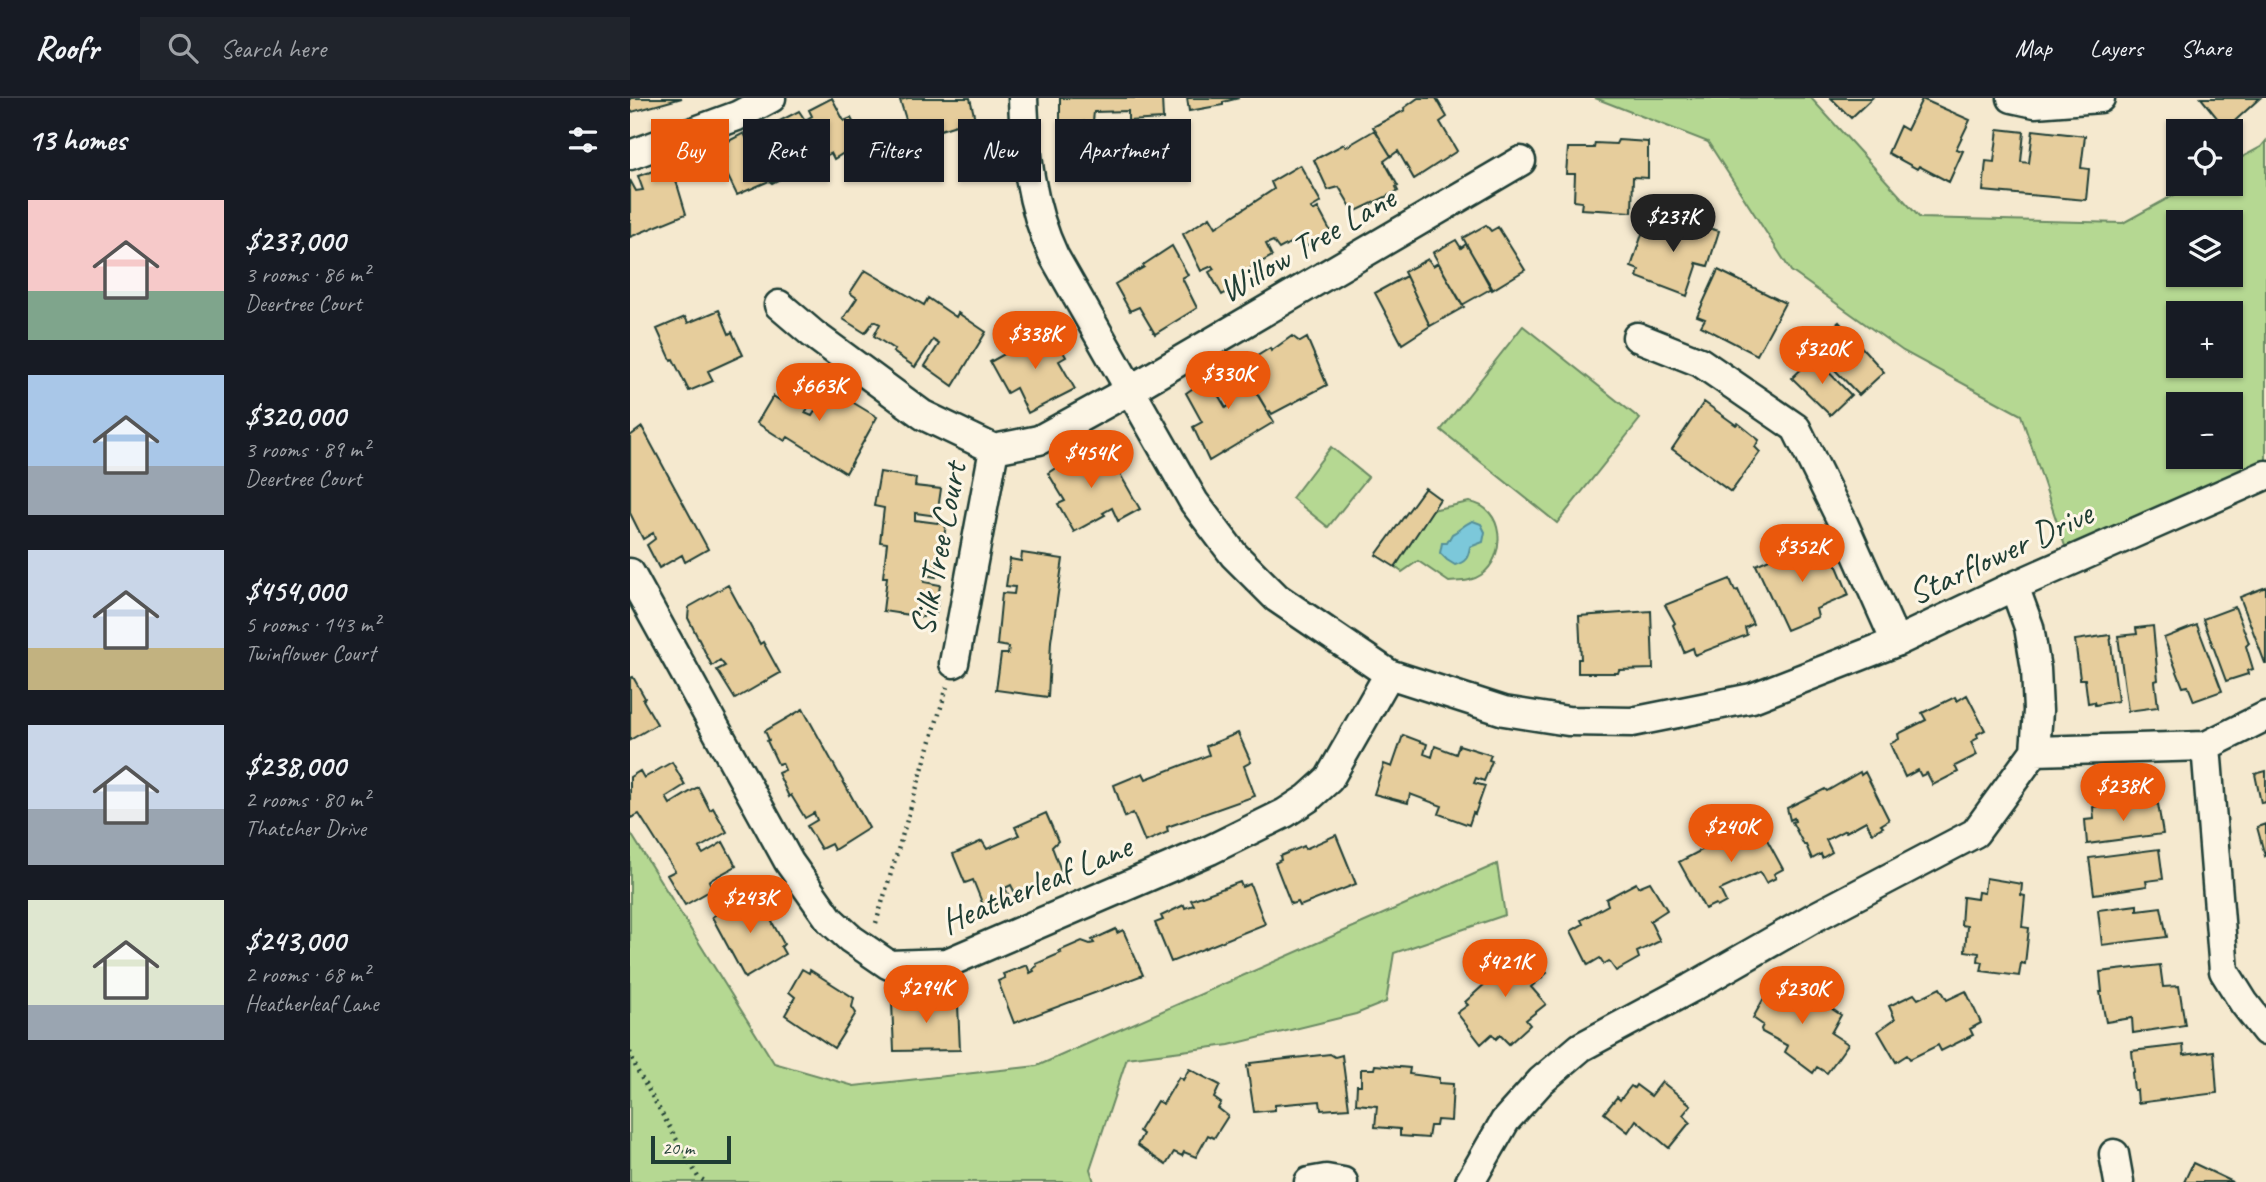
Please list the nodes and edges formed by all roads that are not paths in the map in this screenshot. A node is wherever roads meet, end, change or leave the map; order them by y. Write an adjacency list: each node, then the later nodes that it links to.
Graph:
1 (771, 98): 5 (street)
2 (1023, 98): 9 (street, Starflower Drive)
3 (2012, 98): 4 (street)
4 (2100, 98)
5 (630, 155)
6 (1521, 161): 9 (street, Willow Tree Lane)
7 (779, 305): 10 (street)
8 (1637, 337): 14 (street)
9 (1130, 390): 10 (street, Willow Tree Lane); 16 (street, Starflower Drive)
10 (993, 449): 15 (street, Silk Tree Court)
11 (2266, 475): 13 (street, Starflower Drive)
12 (630, 573): 16 (street, Heatherleaf Lane)
13 (2014, 586): 14 (street, Starflower Drive); 19 (street)
14 (1896, 642): 16 (street, Starflower Drive)
15 (954, 663)
16 (1389, 674)
17 (2266, 716): 18 (street)
18 (2206, 746): 19 (street); 20 (street)
19 (2035, 751): 24 (street)
20 (2266, 1031)
21 (2115, 1154): 25 (street)
22 (1309, 1182): 23 (street)
23 (1343, 1182)
24 (1469, 1182)
25 (2119, 1182)

